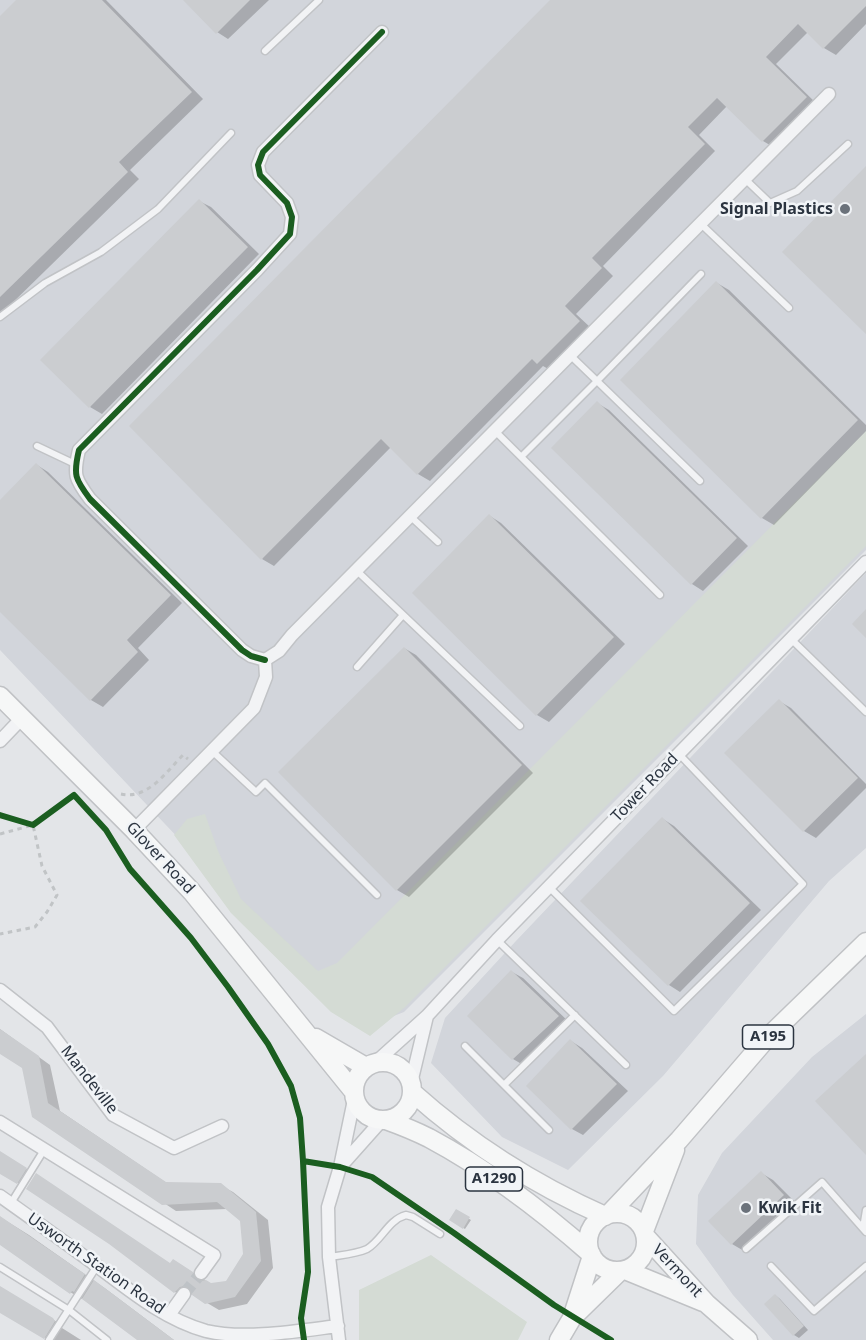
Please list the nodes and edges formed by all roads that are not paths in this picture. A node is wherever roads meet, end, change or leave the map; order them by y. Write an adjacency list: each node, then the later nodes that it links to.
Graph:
1 (319, 0): 3 (lane)
2 (382, 32): 17 (street)
3 (265, 51)
4 (829, 94): 7 (street)
5 (231, 133): 11 (lane)
6 (848, 144): 7 (lane)
7 (745, 179): 8 (street)
8 (700, 224): 10 (lane); 12 (street)
9 (701, 274): 13 (lane)
10 (789, 308)
11 (0, 317)
12 (570, 355): 13 (lane); 14 (street)
13 (597, 381): 16 (lane); 18 (lane)
14 (495, 431): 16 (lane); 19 (street)
15 (38, 446): 17 (lane)
16 (521, 457): 23 (lane)
17 (75, 464): 26 (street)
18 (700, 481)
19 (410, 516): 20 (lane); 22 (street)
20 (438, 542)
21 (866, 562): 25 (street, Tower Road)
22 (356, 570): 24 (lane); 26 (street)
23 (660, 595)
24 (403, 615): 27 (lane); 31 (lane)
25 (791, 639): 29 (lane); 34 (street, Tower Road)
26 (265, 660): 33 (street)
27 (357, 667)
28 (0, 696): 30 (main road, Glover Road / A1290)
29 (866, 712)
30 (22, 718): 32 (street); 35 (main road, Glover Road / A1290)
31 (520, 726)
32 (0, 741)
33 (211, 750): 35 (street); 37 (lane)
34 (679, 754): 36 (street, Tower Road); 36 (lane)
35 (135, 830): 43 (main road, Glover Road / A1290)
36 (548, 887): 38 (street, Tower Road)
37 (377, 895)
38 (497, 940): 41 (lane); 42 (street, Tower Road)
39 (866, 942): 54 (main road, A195)
40 (0, 990): 52 (street, Mandeville)
41 (575, 1015): 46 (lane); 47 (lane)
42 (427, 1016): 45 (street, Tower Road); 48 (street, Tower Road)
43 (306, 1032): 45 (main road, Glover Road / A1290); 49 (main road, Glover Road / A1290)
44 (465, 1046): 47 (lane)
45 (371, 1065): 48 (main road, A1290); 49 (main road)
46 (626, 1065)
47 (505, 1084): 53 (lane)
48 (412, 1088): 50 (main road); 59 (main road, A1290)
49 (354, 1093): 50 (main road, A1290); 56 (street)
50 (384, 1120): 56 (street); 64 (main road, A1290)
51 (0, 1122): 55 (street)
52 (222, 1126)
53 (549, 1130)
54 (679, 1140): 59 (main road, A195); 62 (main road, A195)
55 (45, 1150): 57 (lane); 71 (street)
56 (340, 1167): 65 (street)
57 (5, 1200): 66 (street, Usworth Station Road)
58 (866, 1210): 60 (lane)
59 (607, 1215): 62 (main road); 64 (main road, A195)
60 (864, 1230): 63 (lane)
61 (440, 1234): 65 (lane)
62 (645, 1234): 70 (main road, A195); 73 (main road, Vermont)
63 (746, 1249)
64 (591, 1255): 70 (main road); 76 (main road, A195)
65 (329, 1257): 77 (street)
66 (98, 1266): 74 (lane); 75 (street, Usworth Station Road)
67 (771, 1266): 68 (lane)
68 (866, 1266)
69 (0, 1267): 74 (lane)
70 (622, 1271): 73 (main road, Vermont); 76 (main road, A195)
71 (201, 1273)
72 (184, 1294): 75 (street)
73 (707, 1304): 84 (main road, Vermont)
74 (69, 1310): 80 (lane); 81 (lane)
75 (169, 1315): 78 (street, Usworth Station Road)
76 (573, 1318): 83 (main road, A195)
77 (338, 1326): 79 (street, Usworth Station Road); 82 (street)
78 (223, 1337): 79 (street, Usworth Station Road)
79 (269, 1337)
80 (49, 1340)
81 (107, 1340)
82 (339, 1340)
83 (559, 1340)
84 (748, 1340)

